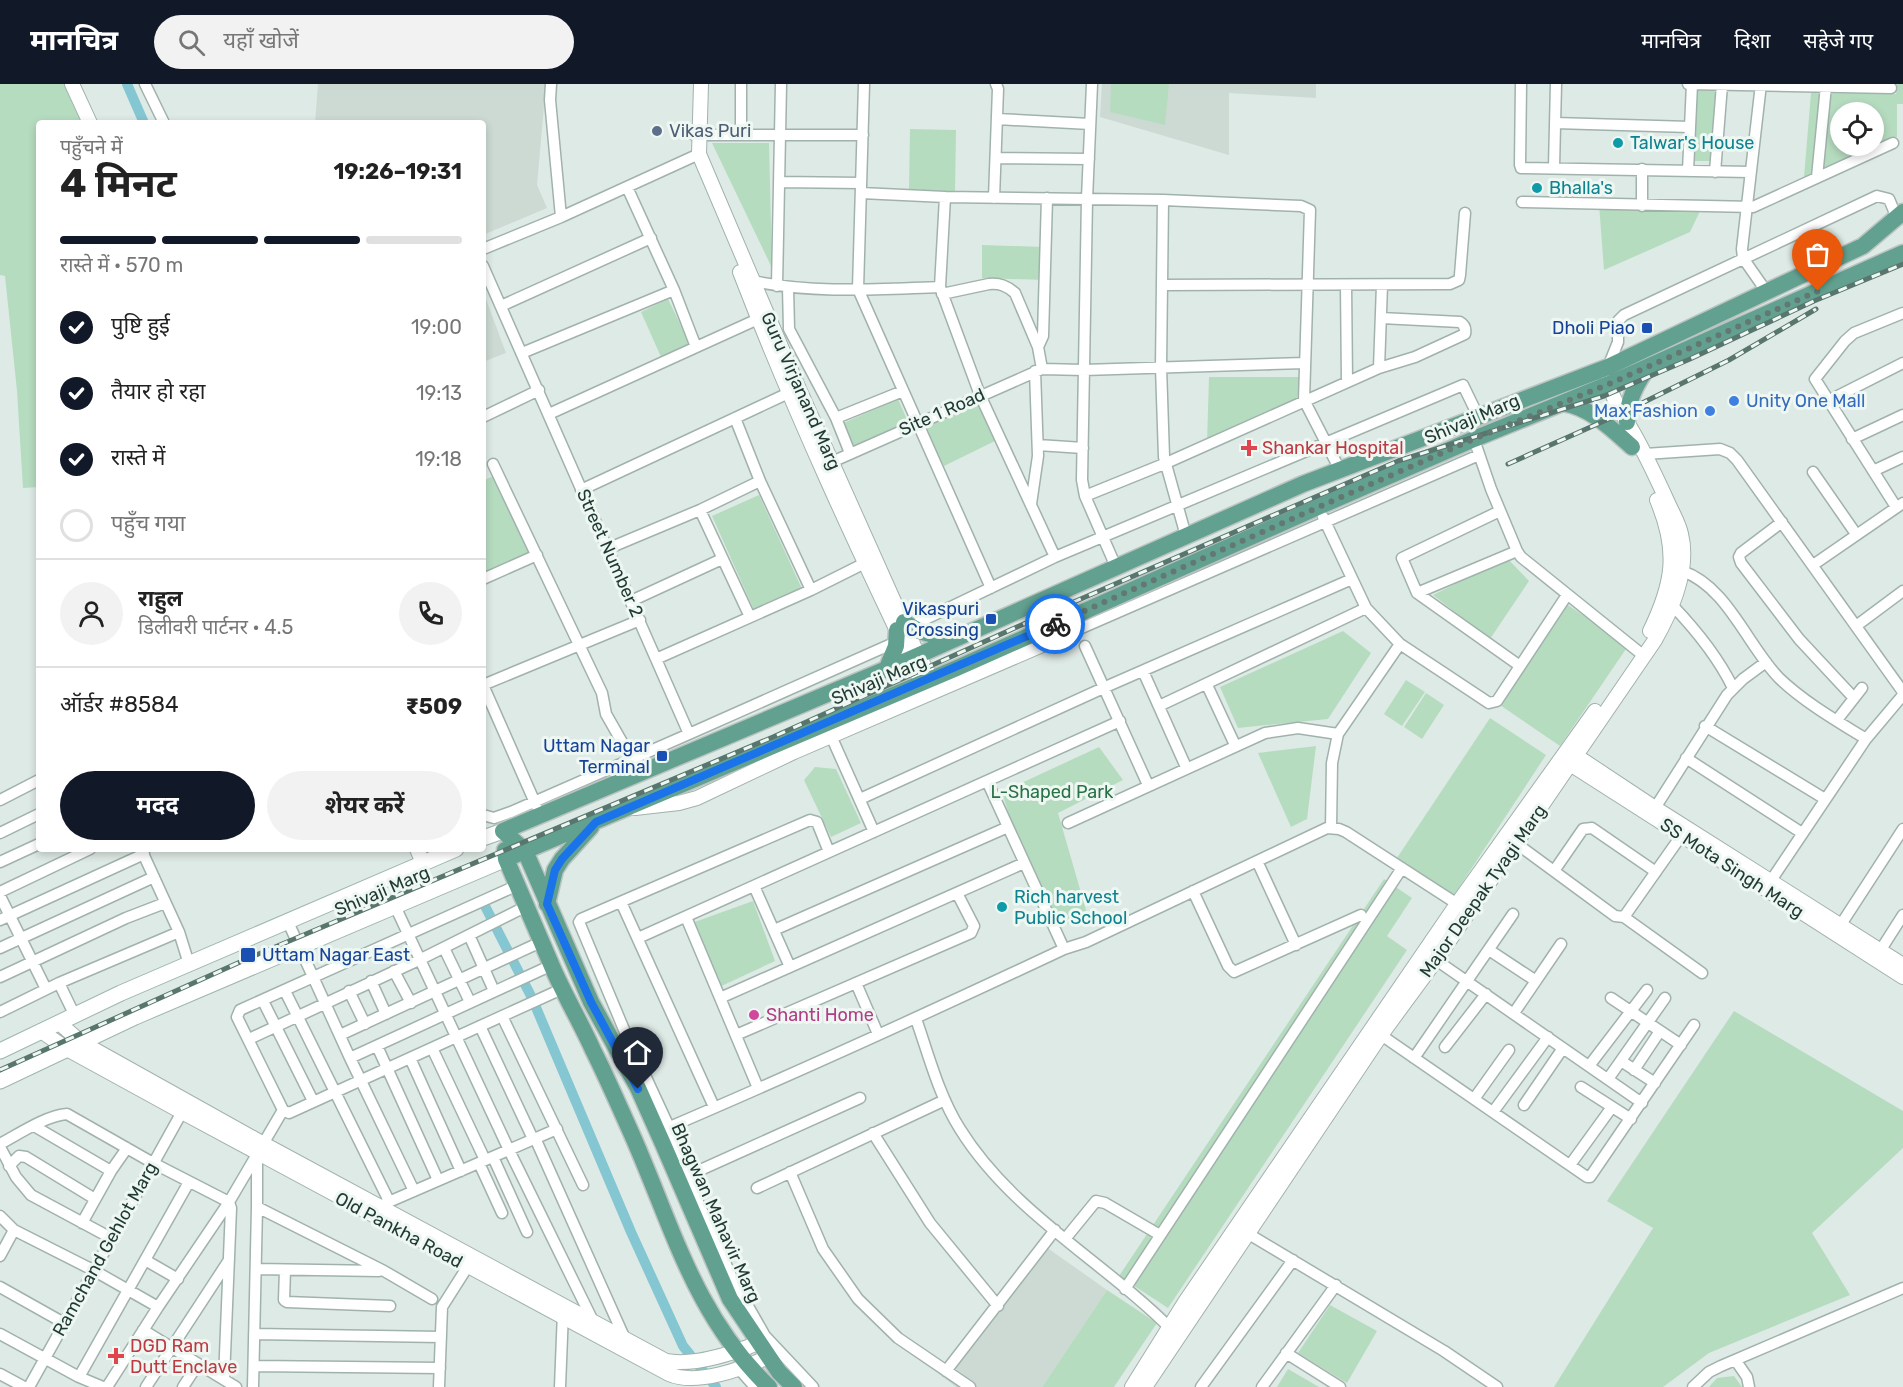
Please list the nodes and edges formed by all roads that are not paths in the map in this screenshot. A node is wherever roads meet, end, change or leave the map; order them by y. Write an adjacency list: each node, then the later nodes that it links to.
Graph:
1 (72, 84): 19 (street)
2 (145, 84): 20 (street)
3 (550, 84): 51 (street)
4 (694, 84): 24 (street, Guru Virjanand Marg)
5 (701, 84): 24 (street, Guru Virjanand Marg)
6 (741, 84): 25 (street)
7 (781, 84): 26 (street)
8 (864, 84): 27 (street)
9 (996, 84): 18 (street)
10 (1092, 84): 22 (street)
11 (1521, 84): 32 (street)
12 (1556, 84): 21 (street)
13 (1690, 84): 14 (street); 23 (street)
14 (1722, 85): 15 (street); 35 (street)
15 (1761, 85): 16 (street); 36 (street)
16 (1826, 86): 17 (street); 37 (street)
17 (1891, 88)
18 (997, 119): 22 (street); 30 (street)
19 (89, 120)
20 (163, 120)
21 (1555, 123): 23 (street); 32 (street)
22 (1090, 124): 31 (street)
23 (1690, 127): 34 (street)
24 (697, 135): 25 (street); 29 (street, Guru Virjanand Marg)
25 (741, 135): 26 (street)
26 (780, 135): 27 (street); 38 (street)
27 (862, 135): 40 (street)
28 (1893, 143): 37 (street)
29 (697, 155): 39 (street); 57 (street, Guru Virjanand Marg); 70 (street, Guru Virjanand Marg)
30 (996, 158): 31 (street); 42 (street)
31 (1089, 159): 44 (street)
32 (1554, 167): 33 (street)
33 (1642, 169): 34 (street); 47 (street)
34 (1688, 171): 35 (street)
35 (1715, 172): 36 (street)
36 (1751, 172): 48 (street)
37 (1817, 177): 48 (street)
38 (779, 182): 40 (street); 62 (street)
39 (627, 187): 51 (street); 52 (street)
40 (861, 188): 41 (street); 63 (street)
41 (945, 197): 42 (street); 65 (street)
42 (994, 198): 43 (street)
43 (1047, 198): 44 (street); 72 (street)
44 (1088, 199): 45 (street); 80 (street)
45 (1162, 200): 58 (street); 59 (street)
46 (1522, 202): 47 (street)
47 (1642, 206): 48 (street)
48 (1747, 208): 55 (street)
49 (1465, 213): 61 (street)
50 (1900, 215): 55 (street); 66 (main road, Shivaji Marg)
51 (561, 217): 53 (street)
52 (651, 238): 64 (street); 67 (street)
53 (486, 248)
54 (1903, 253): 76 (main road, Shivaji Marg)
55 (1743, 258): 66 (street); 81 (street)
56 (486, 273): 67 (street, Street Number 2)
57 (753, 281): 62 (street); 84 (street, Guru Virjanand Marg)
58 (1163, 285): 59 (street); 77 (street)
59 (1308, 285): 60 (street); 74 (street)
60 (1346, 285): 61 (street); 82 (street)
61 (1382, 285): 69 (street)
62 (782, 287): 63 (street); 95 (street)
63 (858, 289): 65 (street); 85 (street)
64 (674, 290): 71 (street); 73 (street)
65 (941, 291): 72 (street); 86 (street)
66 (1766, 291): 81 (main road, Shivaji Marg)
67 (501, 306): 73 (street, Street Number 2)
68 (1903, 313): 88 (street)
69 (1381, 318): 78 (street); 78 (street)
70 (758, 319): 71 (street); 84 (street, Guru Virjanand Marg)
71 (696, 347): 90 (street)
72 (1038, 347): 79 (street)
73 (522, 353): 83 (street, Street Number 2)
74 (1305, 363): 77 (street); 87 (street)
75 (1903, 363): 88 (street)
76 (1648, 366): 81 (main road, Shivaji Marg); 96 (main road)
77 (1161, 367): 80 (street); 108 (street)
78 (1379, 368): 82 (street)
79 (1038, 370): 80 (street); 86 (street, Site 1 Road); 100 (street)
80 (1084, 370): 102 (street)
81 (1604, 377): 89 (main road, Shivaji Marg); 93 (main road, Shivaji Marg); 96 (street, Major Deepak Tyagi Marg); 103 (street, Major Deepak Tyagi Marg)
82 (1347, 382): 87 (street)
83 (539, 390): 90 (street, Street Number 2); 92 (street)
84 (795, 391): 94 (street); 107 (street, Guru Virjanand Marg)
85 (903, 391): 95 (street); 97 (street)
86 (980, 394): 97 (street, Site 1 Road); 115 (street)
87 (1304, 400): 99 (street); 108 (street)
88 (1828, 401): 98 (street)
89 (1563, 403): 101 (main road, Shivaji Marg); 103 (main road)
90 (549, 414): 113 (street, Street Number 2)
91 (1903, 415): 98 (street)
92 (486, 416)
93 (1478, 416): 99 (street); 109 (main road, Shivaji Marg)
94 (735, 418): 112 (street); 113 (street)
95 (836, 418): 104 (street)
96 (1627, 422): 103 (street, Major Deepak Tyagi Marg)
97 (916, 423): 104 (street, Site 1 Road); 136 (street)
98 (1852, 439): 110 (street)
99 (1327, 442): 109 (street); 117 (street)
100 (1038, 445): 102 (street); 115 (street)
101 (1476, 447): 119 (street); 120 (main road, Shivaji Marg)
102 (1083, 448): 114 (street)
103 (1638, 450): 121 (street); 133 (street, Major Deepak Tyagi Marg); 152 (street, Major Deepak Tyagi Marg)
104 (850, 453): 107 (street, Site 1 Road)
105 (1903, 457): 110 (street)
106 (494, 464): 127 (street)
107 (827, 464): 130 (street, Guru Virjanand Marg); 147 (street, Guru Virjanand Marg)
108 (1164, 464): 114 (street); 117 (street)
109 (1340, 470): 123 (main road, Shivaji Marg)
110 (1873, 471): 116 (street)
111 (1812, 472): 122 (street)
112 (760, 481): 118 (street); 137 (street)
113 (581, 490): 125 (street, Street Number 2)
114 (1085, 496): 124 (street)
115 (1030, 504): 128 (street)
116 (1900, 505): 122 (street)
117 (1177, 507): 123 (street); 124 (street)
118 (700, 510): 125 (street); 129 (street)
119 (1500, 511): 126 (street); 139 (street)
120 (1321, 514): 135 (street); 160 (main road, Shivaji Marg)
121 (1782, 522): 131 (street); 167 (street)
122 (1856, 534): 131 (street)
123 (1186, 536): 132 (main road, Shivaji Marg)
124 (1102, 538): 128 (street); 132 (street)
125 (608, 549): 141 (street, Street Number 2)
126 (1517, 551): 139 (street); 140 (street)
127 (537, 555): 134 (street); 150 (street)
128 (1055, 557): 136 (street)
129 (722, 559): 141 (street); 144 (street)
130 (865, 563): 137 (street); 147 (street, Guru Virjanand Marg)
131 (1813, 565): 146 (street)
132 (1116, 567): 148 (main road, Shivaji Marg)
133 (1682, 571): 142 (street, Major Deepak Tyagi Marg); 155 (street)
134 (486, 578)
135 (1352, 579): 143 (street); 158 (street)
136 (991, 588): 147 (street)
137 (811, 590): 144 (street)
138 (1903, 591): 146 (street)
139 (1417, 593): 156 (street)
140 (1567, 595): 152 (street); 156 (street)
141 (631, 601): 145 (street, Street Number 2)
142 (1672, 605): 152 (street, Major Deepak Tyagi Marg); 163 (street)
143 (1366, 608): 149 (street); 161 (street)
144 (750, 617): 154 (street)
145 (640, 620): 150 (street); 154 (street, Street Number 2)
146 (1856, 626): 166 (street)
147 (902, 630): 148 (main road); 153 (street, Guru Virjanand Marg); 157 (main road); 172 (street)
148 (952, 640): 153 (main road, Shivaji Marg)
149 (1400, 644): 156 (street); 173 (street)
150 (579, 646): 159 (street); 178 (street)
151 (1084, 646): 162 (street)
152 (1641, 654): 177 (street, Major Deepak Tyagi Marg)
153 (914, 657): 157 (main road, Shivaji Marg); 160 (street, Guru Virjanand Marg)
154 (656, 659): 172 (street, Street Number 2)
155 (1766, 662): 163 (street); 169 (street)
156 (1520, 666)
157 (887, 668): 187 (main road, Shivaji Marg)
158 (1143, 671): 162 (street); 168 (street)
159 (486, 684)
160 (931, 684): 174 (street); 189 (main road, Shivaji Marg)
161 (1207, 685): 168 (street); 176 (street)
162 (1104, 688): 170 (street); 184 (street)
163 (1733, 688): 171 (street)
164 (1862, 688): 167 (street)
165 (486, 692): 187 (street)
166 (1903, 693): 175 (street)
167 (1853, 697): 169 (street)
168 (1159, 706): 180 (street)
169 (1837, 720): 175 (street)
170 (1120, 721): 181 (street); 183 (street)
171 (1705, 726): 179 (street); 185 (street)
172 (689, 734): 178 (street)
173 (1338, 734): 176 (street); 195 (street)
174 (831, 736): 184 (street); 189 (street)
175 (1866, 739): 185 (street)
176 (1235, 745): 180 (street)
177 (1569, 757): 188 (street, SS Mota Singh Marg); 201 (street, SS Mota Singh Marg); 203 (street, Major Deepak Tyagi Marg); 228 (street, Major Deepak Tyagi Marg)
178 (631, 758): 187 (street)
179 (1686, 758): 188 (street); 200 (street)
180 (1186, 767): 183 (street)
181 (987, 781): 194 (street); 199 (street)
182 (36, 782): 186 (street)
183 (1148, 785): 193 (street)
184 (860, 799): 199 (street)
185 (1825, 799): 200 (street)
186 (0, 800)
187 (537, 808): 191 (street); 197 (main road, Shivaji Marg)
188 (1655, 808): 221 (street, SS Mota Singh Marg)
189 (621, 810): 192 (main road, Shivaji Marg)
190 (36, 815): 198 (street)
191 (486, 815)
192 (596, 822): 205 (main road, Shivaji Marg); 227 (main road)
193 (1068, 823)
194 (1008, 827): 214 (street); 240 (street)
195 (1331, 828): 212 (street); 215 (street)
196 (1903, 829): 239 (street)
197 (503, 831): 202 (main road, Shivaji Marg); 205 (main road); 211 (main road)
198 (0, 832)
199 (874, 832): 209 (street)
200 (1802, 833): 221 (street)
201 (1681, 836): 217 (street); 221 (street, SS Mota Singh Marg)
202 (486, 837)
203 (1517, 844): 216 (street); 231 (street, Major Deepak Tyagi Marg)
204 (36, 845): 213 (street)
205 (525, 851): 211 (main road, Shivaji Marg); 227 (main road, Bhagwan Mahavir Marg)
206 (84, 852): 224 (street)
207 (142, 852): 218 (street); 237 (street)
208 (441, 852): 210 (main road, Shivaji Marg)
209 (829, 852): 220 (street); 225 (street)
210 (420, 856): 238 (main road, Shivaji Marg)
211 (506, 859): 219 (main road); 229 (main road, Shivaji Marg)
212 (1257, 861): 222 (street); 248 (street)
213 (0, 862)
214 (1024, 863): 223 (street); 252 (street)
215 (1402, 868): 228 (street); 381 (street)
216 (1554, 871): 217 (street); 236 (street)
217 (1656, 872): 236 (street)
218 (154, 877): 226 (street); 244 (street)
219 (518, 885): 230 (main road); 242 (street)
220 (754, 886): 235 (street); 240 (street)
221 (1767, 886): 239 (street, SS Mota Singh Marg); 266 (street, SS Mota Singh Marg)
222 (1193, 891): 248 (street); 252 (street)
223 (957, 893): 261 (street); 273 (street)
224 (0, 894): 237 (street)
225 (621, 902): 245 (street); 350 (street)
226 (165, 903): 241 (street); 257 (street)
227 (547, 904): 350 (main road, Bhagwan Mahavir Marg)
228 (1457, 904): 231 (street); 379 (street, Major Deepak Tyagi Marg)
229 (395, 906): 242 (street); 249 (main road, Shivaji Marg)
230 (527, 906): 243 (street); 246 (main road)
231 (1470, 912): 256 (street, Major Deepak Tyagi Marg)
232 (1513, 914): 253 (street)
233 (1361, 915): 248 (street)
234 (1903, 915): 254 (street)
235 (686, 917): 245 (street); 282 (street)
236 (1624, 917): 264 (street)
237 (5, 918): 244 (street)
238 (288, 922): 249 (street); 258 (main road, Shivaji Marg)
239 (1840, 926): 254 (street, SS Mota Singh Marg)
240 (774, 930): 261 (street)
241 (179, 932): 258 (street); 272 (street)
242 (410, 935): 255 (street); 267 (street)
243 (469, 935): 251 (street); 262 (street)
244 (21, 938): 250 (street); 257 (street)
245 (638, 938): 342 (street)
246 (543, 941): 259 (main road); 262 (street)
247 (1561, 944): 271 (street)
248 (1296, 945)
249 (298, 947): 267 (street); 313 (main road, Shivaji Marg)
250 (0, 948)
251 (444, 948): 255 (street); 268 (street)
252 (1064, 950): 297 (street)
253 (1489, 950): 270 (street); 271 (street)
254 (1880, 951): 260 (street, SS Mota Singh Marg)
255 (421, 959): 263 (street); 280 (street)
256 (1436, 960): 270 (street); 309 (street, Major Deepak Tyagi Marg)
257 (33, 963): 265 (street); 275 (street)
258 (189, 964): 294 (main road, Shivaji Marg)
259 (552, 965): 274 (main road); 278 (street)
260 (1903, 965)
261 (790, 967): 282 (street)
262 (484, 969): 268 (street); 278 (street)
263 (394, 971): 269 (street); 288 (street)
264 (1702, 973)
265 (0, 977)
266 (1903, 977)
267 (315, 978): 279 (street); 286 (street)
268 (459, 980): 280 (street); 287 (street)
269 (371, 981): 277 (street); 293 (street)
270 (1468, 981): 281 (street); 324 (street)
271 (1536, 981): 292 (street)
272 (59, 983): 275 (street); 294 (street)
273 (856, 983): 306 (street); 308 (street)
274 (564, 988): 296 (street); 414 (main road)
275 (46, 989): 290 (street)
276 (1647, 990): 289 (street)
277 (349, 991): 286 (street); 300 (street)
278 (494, 991): 287 (street)
279 (285, 992): 285 (street); 295 (street)
280 (435, 992): 288 (street); 291 (street)
281 (1486, 994): 292 (street); 316 (street)
282 (720, 998): 308 (street)
283 (1611, 998): 289 (street)
284 (1665, 998): 299 (street)
285 (263, 1001): 301 (street); 312 (street)
286 (326, 1002): 295 (street); 307 (street)
287 (470, 1002): 291 (street)
288 (411, 1003): 293 (street)
289 (1630, 1011): 299 (street); 326 (street)
290 (0, 1012)
291 (445, 1013): 310 (street); 315 (street)
292 (1514, 1013): 311 (street)
293 (386, 1014): 300 (street)
294 (75, 1016): 298 (main road, Shivaji Marg)
295 (297, 1016): 301 (street); 335 (street)
296 (502, 1016): 303 (street); 349 (street)
297 (916, 1019): 306 (street); 338 (street)
298 (59, 1023): 304 (main road, Shivaji Marg); 313 (street, Old Pankha Road)
299 (1648, 1023): 305 (street); 325 (street)
300 (365, 1024): 307 (street)
301 (276, 1025): 312 (street); 339 (street)
302 (1694, 1025): 314 (street)
303 (480, 1026): 310 (street); 352 (street)
304 (41, 1031): 319 (street, Old Pankha Road); 321 (main road, Shivaji Marg)
305 (1660, 1031): 314 (street); 328 (street)
306 (878, 1034): 334 (street)
307 (340, 1035): 322 (street)
308 (736, 1035): 334 (street)
309 (1381, 1035): 324 (street); 379 (street, Major Deepak Tyagi Marg)
310 (456, 1037): 317 (street); 356 (street)
311 (1548, 1037): 318 (street); 346 (street)
312 (249, 1039): 344 (street)
313 (81, 1041): 319 (main road, Shivaji Marg); 355 (street, Old Pankha Road)
314 (1681, 1045): 332 (street)
315 (377, 1046): 322 (street); 327 (street)
316 (1445, 1047)
317 (432, 1048): 323 (street); 357 (street)
318 (1563, 1048): 326 (street); 341 (street)
319 (67, 1049): 331 (main road, Shivaji Marg); 345 (street, Old Pankha Road)
320 (1509, 1050): 337 (street)
321 (0, 1051)
322 (350, 1058): 330 (street)
323 (410, 1058): 327 (street); 362 (street)
324 (1414, 1058): 337 (street)
325 (1621, 1061): 328 (street); 329 (street)
326 (1589, 1066): 329 (street)
327 (387, 1068): 330 (street); 365 (street)
328 (1634, 1070): 332 (street)
329 (1608, 1079): 340 (street)
330 (360, 1080): 335 (street); 369 (street)
331 (0, 1081)
332 (1655, 1083): 340 (street)
333 (1581, 1087): 343 (street)
334 (758, 1088): 342 (street)
335 (336, 1091): 339 (street); 372 (street)
336 (860, 1098): 364 (street)
337 (1474, 1099): 346 (street)
338 (945, 1100): 351 (street); 378 (street)
339 (313, 1101): 344 (street)
340 (1642, 1103): 347 (street)
341 (1524, 1105)
342 (714, 1107): 350 (street)
343 (1612, 1107): 347 (street); 360 (street)
344 (282, 1110): 355 (street)
345 (182, 1112): 355 (street, Old Pankha Road); 358 (street, Ramchand Gehlot Marg)
346 (1493, 1112): 360 (street)
347 (1630, 1119): 360 (street)
348 (34, 1126): 353 (street); 354 (street); 361 (street)
349 (557, 1129): 352 (street); 367 (street)
350 (663, 1130): 364 (street); 412 (main road, Bhagwan Mahavir Marg)
351 (873, 1133): 363 (street); 402 (street)
352 (534, 1139): 356 (street); 411 (street)
353 (0, 1145): 359 (street)
354 (126, 1148): 358 (street); 361 (street)
355 (259, 1148): 371 (street); 372 (street, Old Pankha Road); 373 (street); 388 (street, Old Pankha Road)
356 (510, 1150): 357 (street); 405 (street)
357 (486, 1160): 362 (street); 374 (street); 380 (street)
358 (153, 1163): 366 (street); 382 (street, Ramchand Gehlot Marg)
359 (9, 1166): 370 (street); 376 (street)
360 (1570, 1166)
361 (111, 1171): 370 (street)
362 (461, 1171): 365 (street)
363 (790, 1172): 368 (street); 424 (street)
364 (687, 1176): 423 (street)
365 (438, 1180): 369 (street)
366 (189, 1182): 371 (street); 385 (street)
367 (583, 1185)
368 (757, 1188)
369 (414, 1191): 372 (street)
370 (95, 1199): 376 (street)
371 (229, 1202): 386 (street); 393 (street)
372 (384, 1204): 403 (street, Old Pankha Road)
373 (257, 1208): 389 (street); 392 (street)
374 (502, 1213)
375 (0, 1216): 377 (street)
376 (82, 1223): 382 (street)
377 (14, 1230): 384 (street); 390 (street)
378 (1054, 1230): 383 (street); 402 (street)
379 (1242, 1230): 387 (street); 407 (street, Major Deepak Tyagi Marg)
380 (527, 1233)
381 (1160, 1235): 383 (street); 397 (street)
382 (111, 1238): 390 (street, Ramchand Gehlot Marg)
383 (1065, 1239): 397 (street)
384 (0, 1256)
385 (146, 1260): 393 (street); 398 (street)
386 (229, 1260): 413 (street); 427 (street)
387 (1293, 1260): 394 (street); 443 (street)
388 (468, 1266): 403 (street, Old Pankha Road); 410 (street)
389 (256, 1269): 391 (street); 409 (street)
390 (93, 1270): 398 (street); 404 (street, Ramchand Gehlot Marg)
391 (285, 1270): 392 (street); 401 (street)
392 (384, 1271): 399 (street)
393 (178, 1279): 400 (street)
394 (1336, 1285): 415 (street); 446 (street)
395 (0, 1287): 404 (street)
396 (1903, 1288): 418 (street)
397 (1125, 1289): 407 (street)
398 (129, 1290): 400 (street); 426 (street)
399 (432, 1299)
400 (158, 1306): 406 (street)
401 (390, 1306)
402 (998, 1306): 424 (street)
403 (563, 1312): 405 (street, Old Pankha Road); 422 (street, Old Pankha Road); 435 (street)
404 (64, 1323): 417 (street, Ramchand Gehlot Marg)
405 (594, 1323): 411 (street, Old Pankha Road)
406 (143, 1330): 413 (street); 429 (street)
407 (1174, 1331): 441 (street, Major Deepak Tyagi Marg); 442 (street, Major Deepak Tyagi Marg)
408 (0, 1334): 417 (street)
409 (254, 1334): 410 (street); 420 (street)
410 (441, 1337): 421 (street)
411 (625, 1340): 414 (street, Old Pankha Road)
412 (758, 1343): 414 (street, Old Pankha Road); 416 (main road, Bhagwan Mahavir Marg)
413 (173, 1349): 419 (street); 430 (street)
414 (736, 1352): 422 (main road)
415 (1286, 1353): 444 (street); 445 (street)
416 (768, 1357): 422 (street, Old Pankha Road); 423 (main road, Bhagwan Mahavir Marg)
417 (45, 1358): 426 (street); 428 (street, Ramchand Gehlot Marg)
418 (1736, 1361): 447 (street); 448 (street)
419 (198, 1364): 427 (street); 431 (street)
420 (254, 1366): 421 (street); 433 (street)
421 (440, 1368): 434 (street)
422 (744, 1368): 436 (street); 437 (main road)
423 (784, 1368): 438 (main road, Bhagwan Mahavir Marg); 439 (street)
424 (946, 1371): 440 (street)
425 (0, 1374): 428 (street)
426 (79, 1377): 429 (street)
427 (224, 1379): 432 (street)
428 (26, 1387)
429 (105, 1387)
430 (146, 1387)
431 (183, 1387)
432 (236, 1387)
433 (254, 1387)
434 (440, 1387)
435 (560, 1387)
436 (755, 1387)
437 (769, 1387)
438 (794, 1387)
439 (813, 1387)
440 (970, 1387)
441 (1132, 1387)
442 (1144, 1387)
443 (1201, 1387)
444 (1262, 1387)
445 (1340, 1387)
446 (1497, 1387)
447 (1693, 1387)
448 (1749, 1387)

